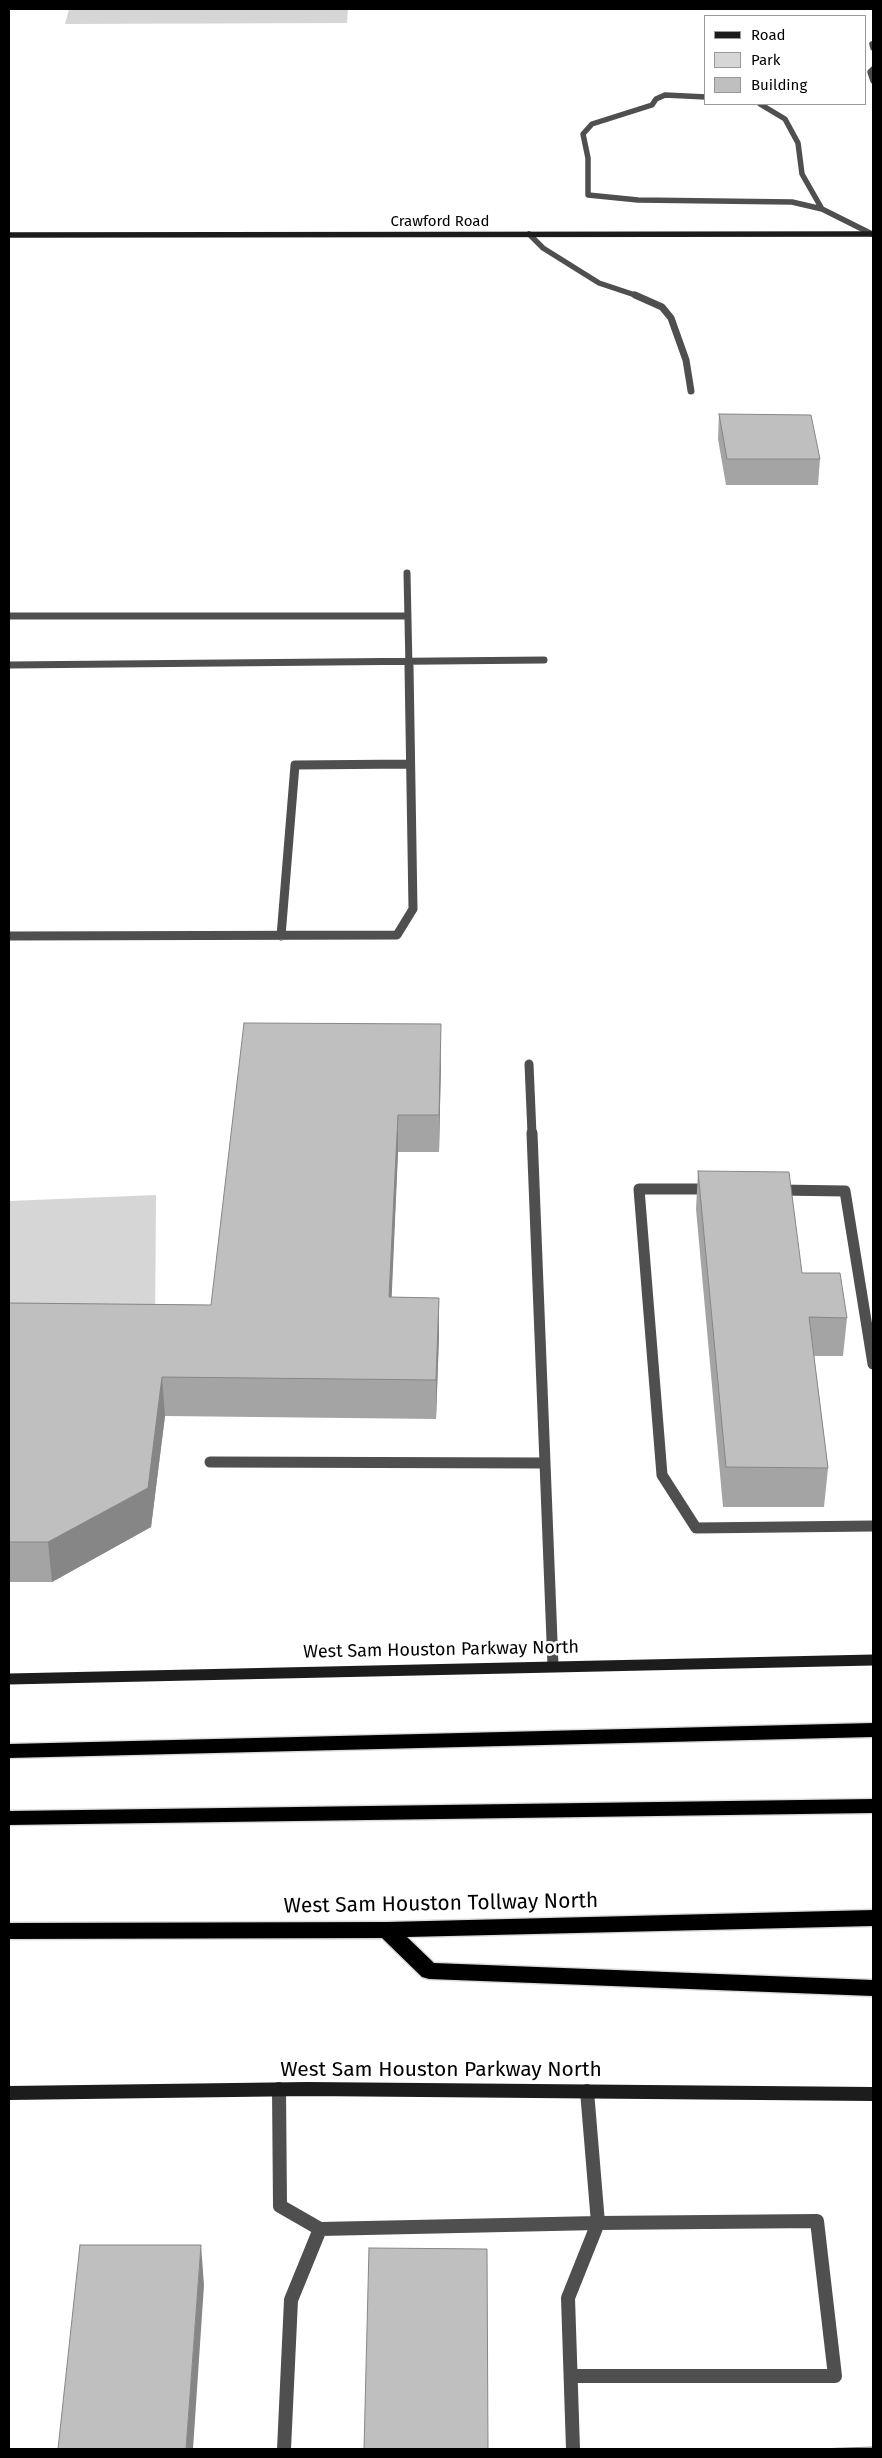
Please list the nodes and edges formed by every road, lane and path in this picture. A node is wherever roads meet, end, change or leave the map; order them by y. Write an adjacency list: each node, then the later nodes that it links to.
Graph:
1 (873, 69): 2 (street)
2 (873, 81)
3 (704, 97): 5 (street)
4 (762, 105): 5 (street)
5 (822, 209): 7 (street)
6 (529, 234): 7 (street, Crawford Road); 8 (street, Crawford Road); 9 (street)
7 (873, 234)
8 (9, 235)
9 (691, 391)
10 (407, 573): 12 (street)
11 (9, 616): 12 (street)
12 (408, 616): 14 (street)
13 (544, 660): 14 (street)
14 (408, 661): 15 (street); 16 (street)
15 (9, 665)
16 (410, 764): 18 (street); 18 (street)
17 (9, 936): 18 (street)
18 (281, 936)
19 (529, 1064): 24 (street)
20 (718, 1190): 25 (street)
21 (767, 1190): 22 (street)
22 (873, 1364)
23 (210, 1462): 24 (street)
24 (545, 1464): 27 (street)
25 (873, 1526)
26 (873, 1660): 27 (street, West Sam Houston Parkway North)
27 (553, 1666): 28 (street, West Sam Houston Parkway North)
28 (9, 1679)
29 (873, 1730): 30 (highway)
30 (9, 1752)
31 (873, 1806): 32 (highway)
32 (9, 1818)
33 (873, 1918): 34 (highway, West Sam Houston Tollway North)
34 (387, 1930): 35 (highway, West Sam Houston Tollway North); 36 (highway)
35 (9, 1931)
36 (873, 1988)
37 (279, 2089): 38 (street, West Sam Houston Parkway North); 39 (street, West Sam Houston Parkway North); 42 (street)
38 (587, 2091): 40 (street, West Sam Houston Parkway North); 41 (street)
39 (9, 2093)
40 (873, 2094)
41 (598, 2224): 42 (street); 43 (street); 43 (street)
42 (320, 2229): 44 (street)
43 (571, 2376): 45 (street)
44 (284, 2449)
45 (573, 2449)

